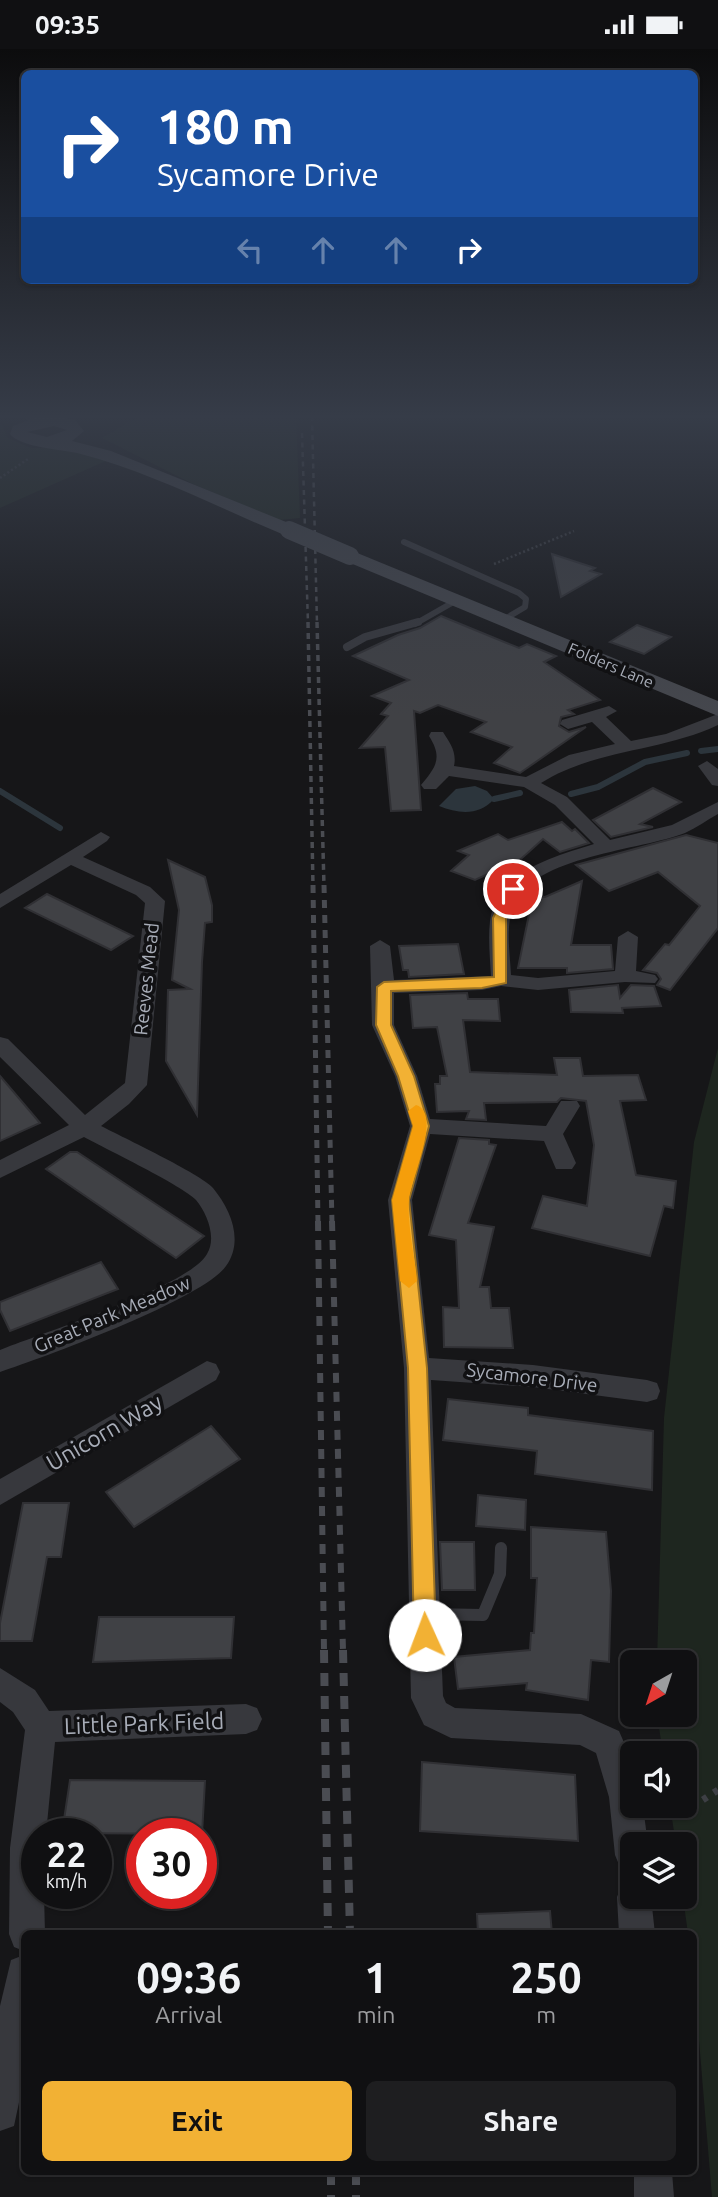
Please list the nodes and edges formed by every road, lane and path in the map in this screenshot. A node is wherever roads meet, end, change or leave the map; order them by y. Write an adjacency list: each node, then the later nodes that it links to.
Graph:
1 (256, 516): 5 (main road, Folders Lane, bridge)
2 (574, 531): 4 (path)
3 (404, 543): 4 (lane)
4 (473, 572): 6 (lane)
5 (457, 600): 6 (main road, Folders Lane); 7 (lane)
6 (503, 620): 8 (main road, Folders Lane)
7 (347, 647)
8 (717, 710): 11 (street)
9 (568, 724): 11 (street)
10 (437, 736): 13 (street)
11 (626, 746): 15 (street)
12 (707, 766): 14 (street)
13 (445, 770): 15 (street); 16 (street)
14 (718, 781)
15 (529, 783): 19 (street)
16 (430, 785)
17 (718, 807): 19 (street)
18 (101, 837): 20 (street)
19 (606, 846): 26 (street)
20 (71, 858): 21 (street); 30 (street, Reeves Mead)
21 (0, 902)
22 (628, 937): 24 (street)
23 (380, 946): 27 (street)
24 (625, 977): 25 (street); 26 (street)
25 (648, 979)
26 (501, 980): 27 (street)
27 (384, 987): 31 (street)
28 (0, 1044): 30 (street)
29 (569, 1106): 32 (street)
30 (83, 1126): 34 (street, Reeves Mead); 35 (street, Great Park Meadow)
31 (421, 1126): 32 (street); 36 (street)
32 (552, 1134): 33 (street)
33 (564, 1163)
34 (0, 1170)
35 (0, 1361)
36 (417, 1368): 38 (street, Sycamore Drive); 41 (street)
37 (207, 1372): 39 (street, Unicorn Way)
38 (647, 1391)
39 (0, 1493)
40 (501, 1548): 41 (lane)
41 (425, 1614): 47 (street)
42 (0, 1683): 44 (street, Little Park Field)
43 (246, 1719): 44 (street, Little Park Field)
44 (41, 1727): 49 (street, Little Park Field)
45 (718, 1790): 46 (path)
46 (697, 1804)
47 (630, 1832)
48 (636, 1909): 50 (street)
49 (27, 1930)
50 (637, 1930)
51 (21, 1990): 52 (street)
52 (0, 2112)
53 (653, 2175): 54 (street)
54 (654, 2197)

